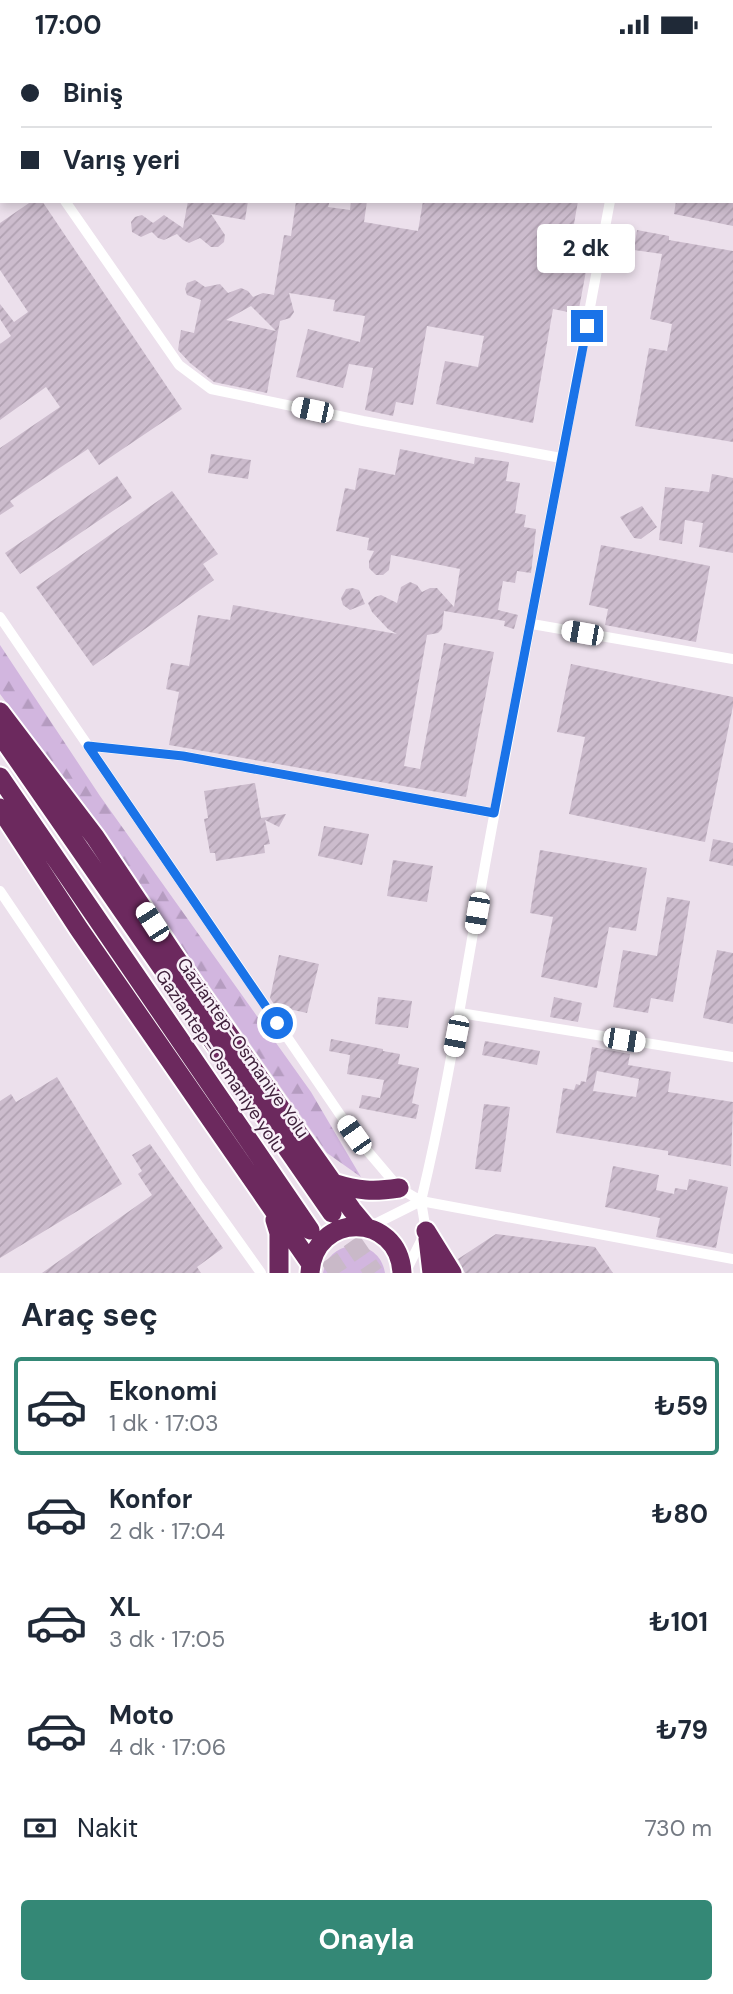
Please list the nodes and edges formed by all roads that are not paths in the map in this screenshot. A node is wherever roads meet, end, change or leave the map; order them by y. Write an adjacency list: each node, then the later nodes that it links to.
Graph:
1 (66, 203): 3 (street)
2 (610, 203): 3 (street)
3 (561, 458): 5 (street)
4 (0, 617): 9 (street)
5 (532, 624): 6 (street); 12 (street)
6 (733, 659)
7 (0, 712): 16 (highway)
8 (0, 734): 20 (highway, Gaziantep-Osmaniye Yolu)
9 (88, 746): 12 (street); 17 (street)
10 (0, 777): 22 (highway, Gaziantep-Osmaniye yolu)
11 (0, 808): 19 (highway)
12 (494, 813): 14 (street)
13 (0, 891): 26 (street)
14 (460, 1013): 15 (street); 18 (street)
15 (733, 1057)
16 (333, 1183): 17 (highway); 21 (highway)
17 (399, 1188): 18 (street)
18 (421, 1201): 21 (street); 23 (street); 24 (street)
19 (273, 1212): 25 (highway); 27 (highway)
20 (332, 1213)
21 (367, 1228): 25 (highway); 28 (highway)
22 (310, 1230)
23 (426, 1231): 28 (street); 29 (highway); 30 (highway)
24 (733, 1259)
25 (309, 1270)
26 (261, 1273)
27 (279, 1273)
28 (404, 1273)
29 (432, 1273)
30 (453, 1273)

